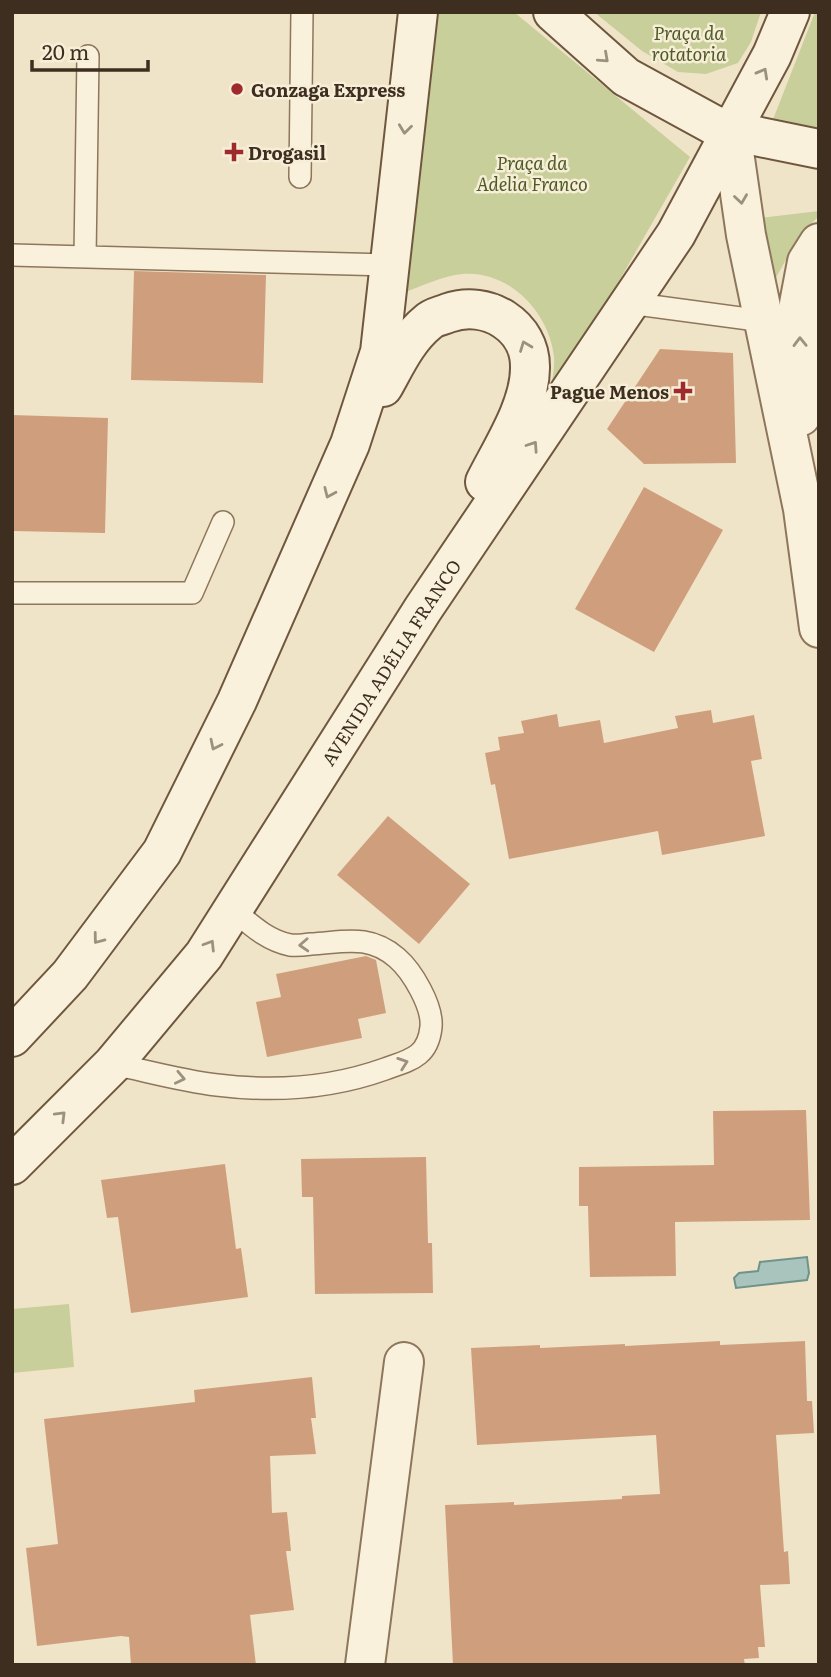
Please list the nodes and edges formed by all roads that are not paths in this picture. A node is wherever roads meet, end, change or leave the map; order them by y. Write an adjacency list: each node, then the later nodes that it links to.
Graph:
1 (302, 12): 8 (lane)
2 (418, 12): 12 (main road, one-way to 12)
3 (553, 12): 6 (main road, one-way to 6)
4 (790, 12): 6 (main road, AVENIDA ADÉLIA FRANCO, one-way to 4)
5 (88, 56): 11 (lane)
6 (731, 131): 7 (main road); 13 (main road, AVENIDA ADÉLIA FRANCO); 14 (main road, one-way to 14)
7 (819, 149)
8 (300, 177)
9 (819, 243): 16 (main road, one-way to 9)
10 (12, 255): 11 (lane)
11 (85, 257): 12 (lane)
12 (389, 265): 15 (main road)
13 (629, 303): 14 (lane); 19 (main road, AVENIDA ADÉLIA FRANCO, one-way to 13)
14 (764, 321): 16 (main road)
15 (350, 444): 19 (main road, one-way to 15); 22 (main road, one-way to 22)
16 (803, 509): 20 (main road)
17 (223, 522): 18 (lane)
18 (12, 593)
19 (423, 609): 21 (main road, AVENIDA ADÉLIA FRANCO)
20 (819, 628)
21 (232, 909): 23 (main road, AVENIDA ADÉLIA FRANCO, one-way to 21); 23 (lane, one-way to 21)
22 (12, 1037)
23 (113, 1064): 24 (main road, AVENIDA ADÉLIA FRANCO, one-way to 23)
24 (12, 1165)
25 (404, 1362): 26 (main road)
26 (365, 1665)

